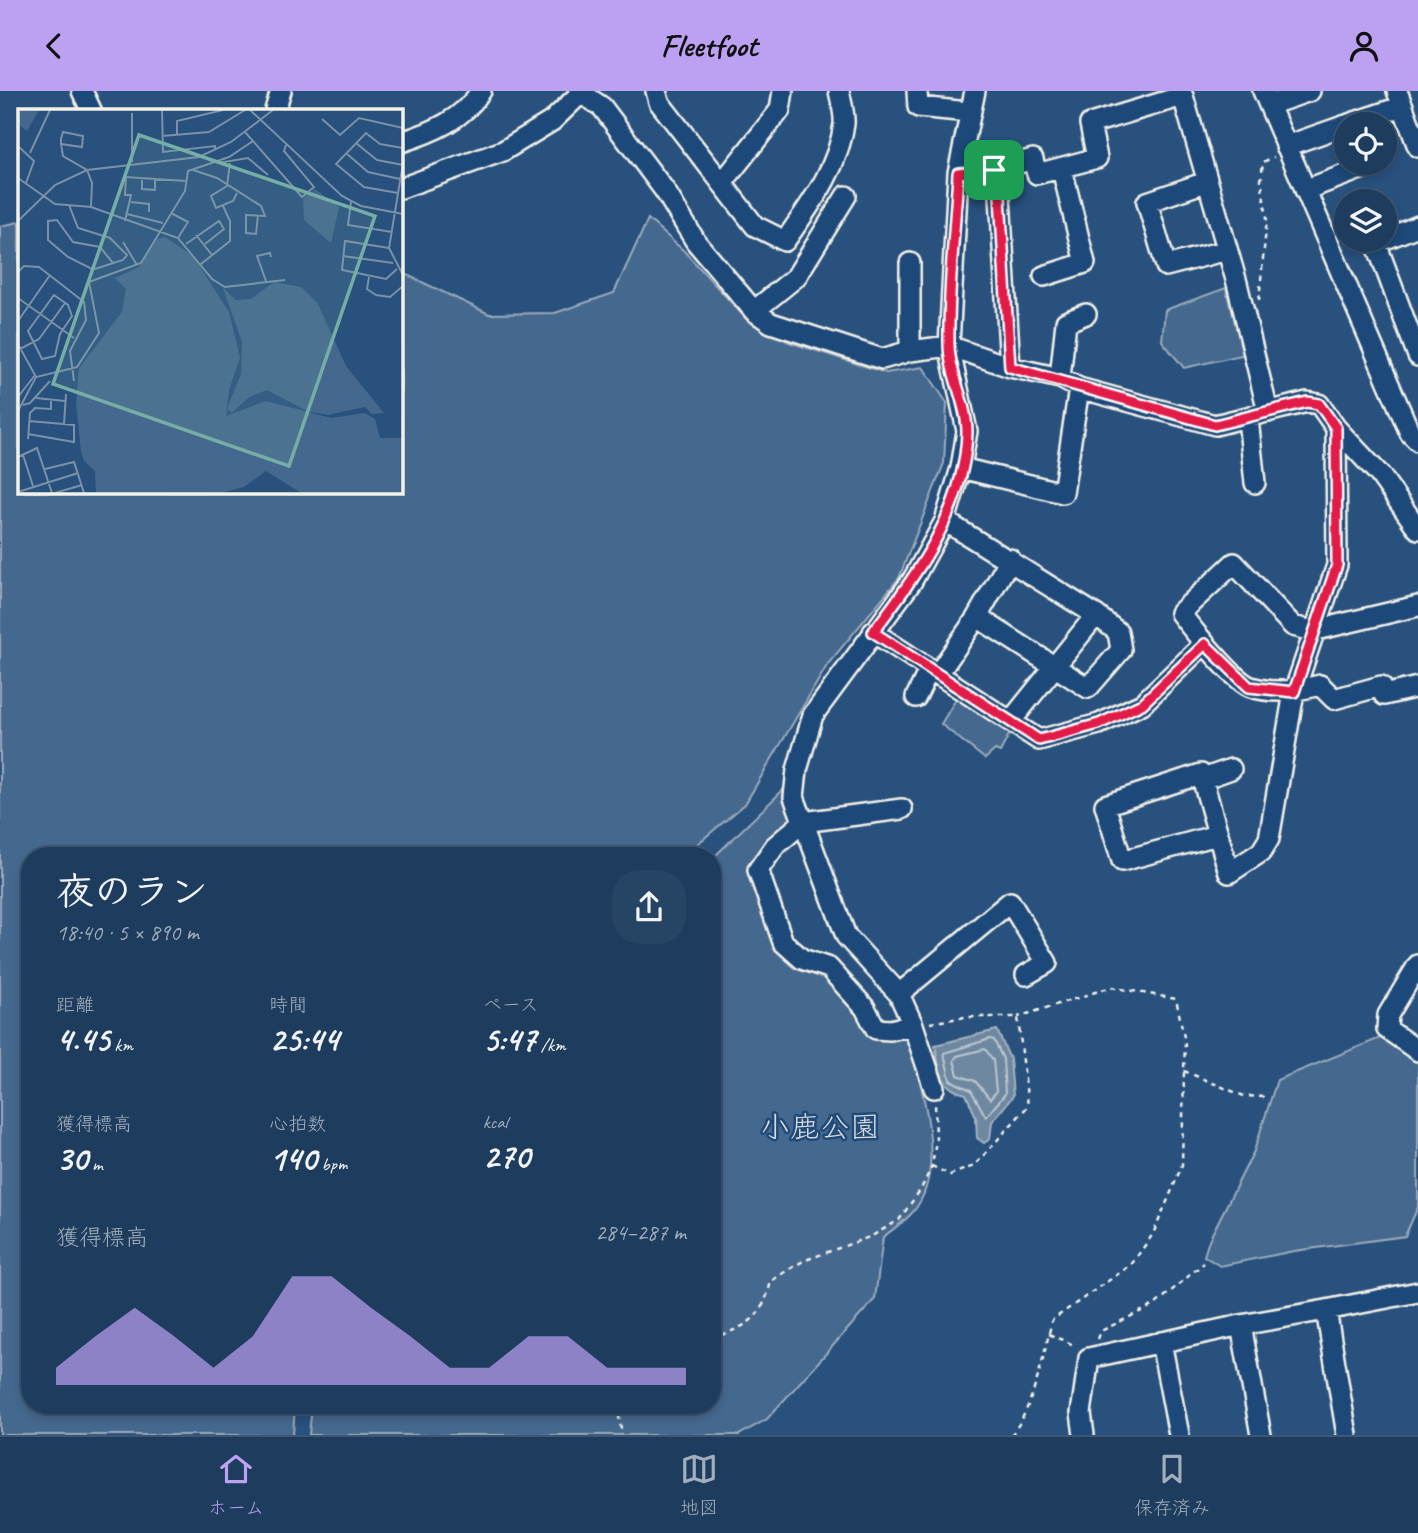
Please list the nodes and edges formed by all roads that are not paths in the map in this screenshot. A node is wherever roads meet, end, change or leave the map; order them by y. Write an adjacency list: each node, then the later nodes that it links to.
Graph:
1 (82, 91): 12 (street)
2 (281, 91): 13 (street)
3 (481, 91): 17 (street)
4 (656, 91): 24 (street)
5 (783, 91): 24 (street)
6 (839, 91): 24 (street)
7 (918, 91): 14 (street)
8 (975, 91): 14 (street)
9 (1310, 91): 10 (street)
10 (1266, 98): 19 (street)
11 (1400, 98): 15 (street); 18 (street)
12 (91, 109)
13 (275, 109)
14 (969, 112): 22 (street)
15 (1373, 112)
16 (1334, 130): 19 (street)
17 (402, 142)
18 (1418, 147)
19 (1287, 148): 27 (street)
20 (1062, 169): 21 (street); 25 (street); 32 (street)
21 (994, 170): 22 (street); 38 (street)
22 (958, 173): 35 (street)
23 (1345, 175): 27 (street)
24 (723, 182)
25 (1206, 182): 30 (street); 30 (street)
26 (402, 188): 33 (street)
27 (1305, 190): 44 (street)
28 (846, 196): 33 (street)
29 (1418, 226): 37 (street)
30 (1227, 250): 41 (street)
31 (910, 263): 36 (street)
32 (1044, 276)
33 (754, 311): 36 (street)
34 (1086, 314): 39 (street)
35 (949, 346): 36 (street); 38 (street); 45 (street)
36 (910, 351)
37 (1418, 356)
38 (1010, 367): 39 (street)
39 (1059, 379): 40 (street)
40 (1079, 388): 42 (street); 45 (street)
41 (1268, 412): 42 (street); 43 (street)
42 (1248, 419): 46 (street)
43 (1336, 428): 48 (street); 54 (street)
44 (1418, 441)
45 (961, 468): 47 (street)
46 (1255, 483)
47 (946, 521): 50 (street); 55 (street)
48 (1416, 526): 49 (street)
49 (1418, 547)
50 (1010, 559): 52 (street); 53 (street)
51 (1418, 605): 54 (street)
52 (1096, 615): 57 (street); 57 (street)
53 (977, 617): 57 (street); 58 (street)
54 (1312, 631): 56 (street); 60 (street)
55 (873, 632): 58 (street); 66 (street)
56 (1205, 644): 60 (street); 62 (street)
57 (1054, 667): 62 (street)
58 (934, 672): 61 (street); 62 (street)
59 (1418, 687): 60 (street)
60 (1294, 692): 67 (street)
61 (916, 697)
62 (1011, 721)
63 (1231, 769): 64 (street)
64 (1203, 779): 67 (street); 67 (street)
65 (902, 809): 66 (street)
66 (803, 822): 70 (street); 71 (street)
67 (1217, 835)
68 (1418, 964): 72 (street)
69 (1026, 975): 70 (street)
70 (899, 994): 71 (street)
71 (914, 1025): 73 (street)
72 (1418, 1051)
73 (934, 1088)
74 (1418, 1292): 75 (street)
75 (1326, 1310): 76 (street); 81 (street)
76 (1241, 1325): 77 (street); 80 (street)
77 (1161, 1342): 78 (street); 79 (street)
78 (1084, 1435)
79 (1179, 1435)
80 (1261, 1435)
81 (1347, 1435)

